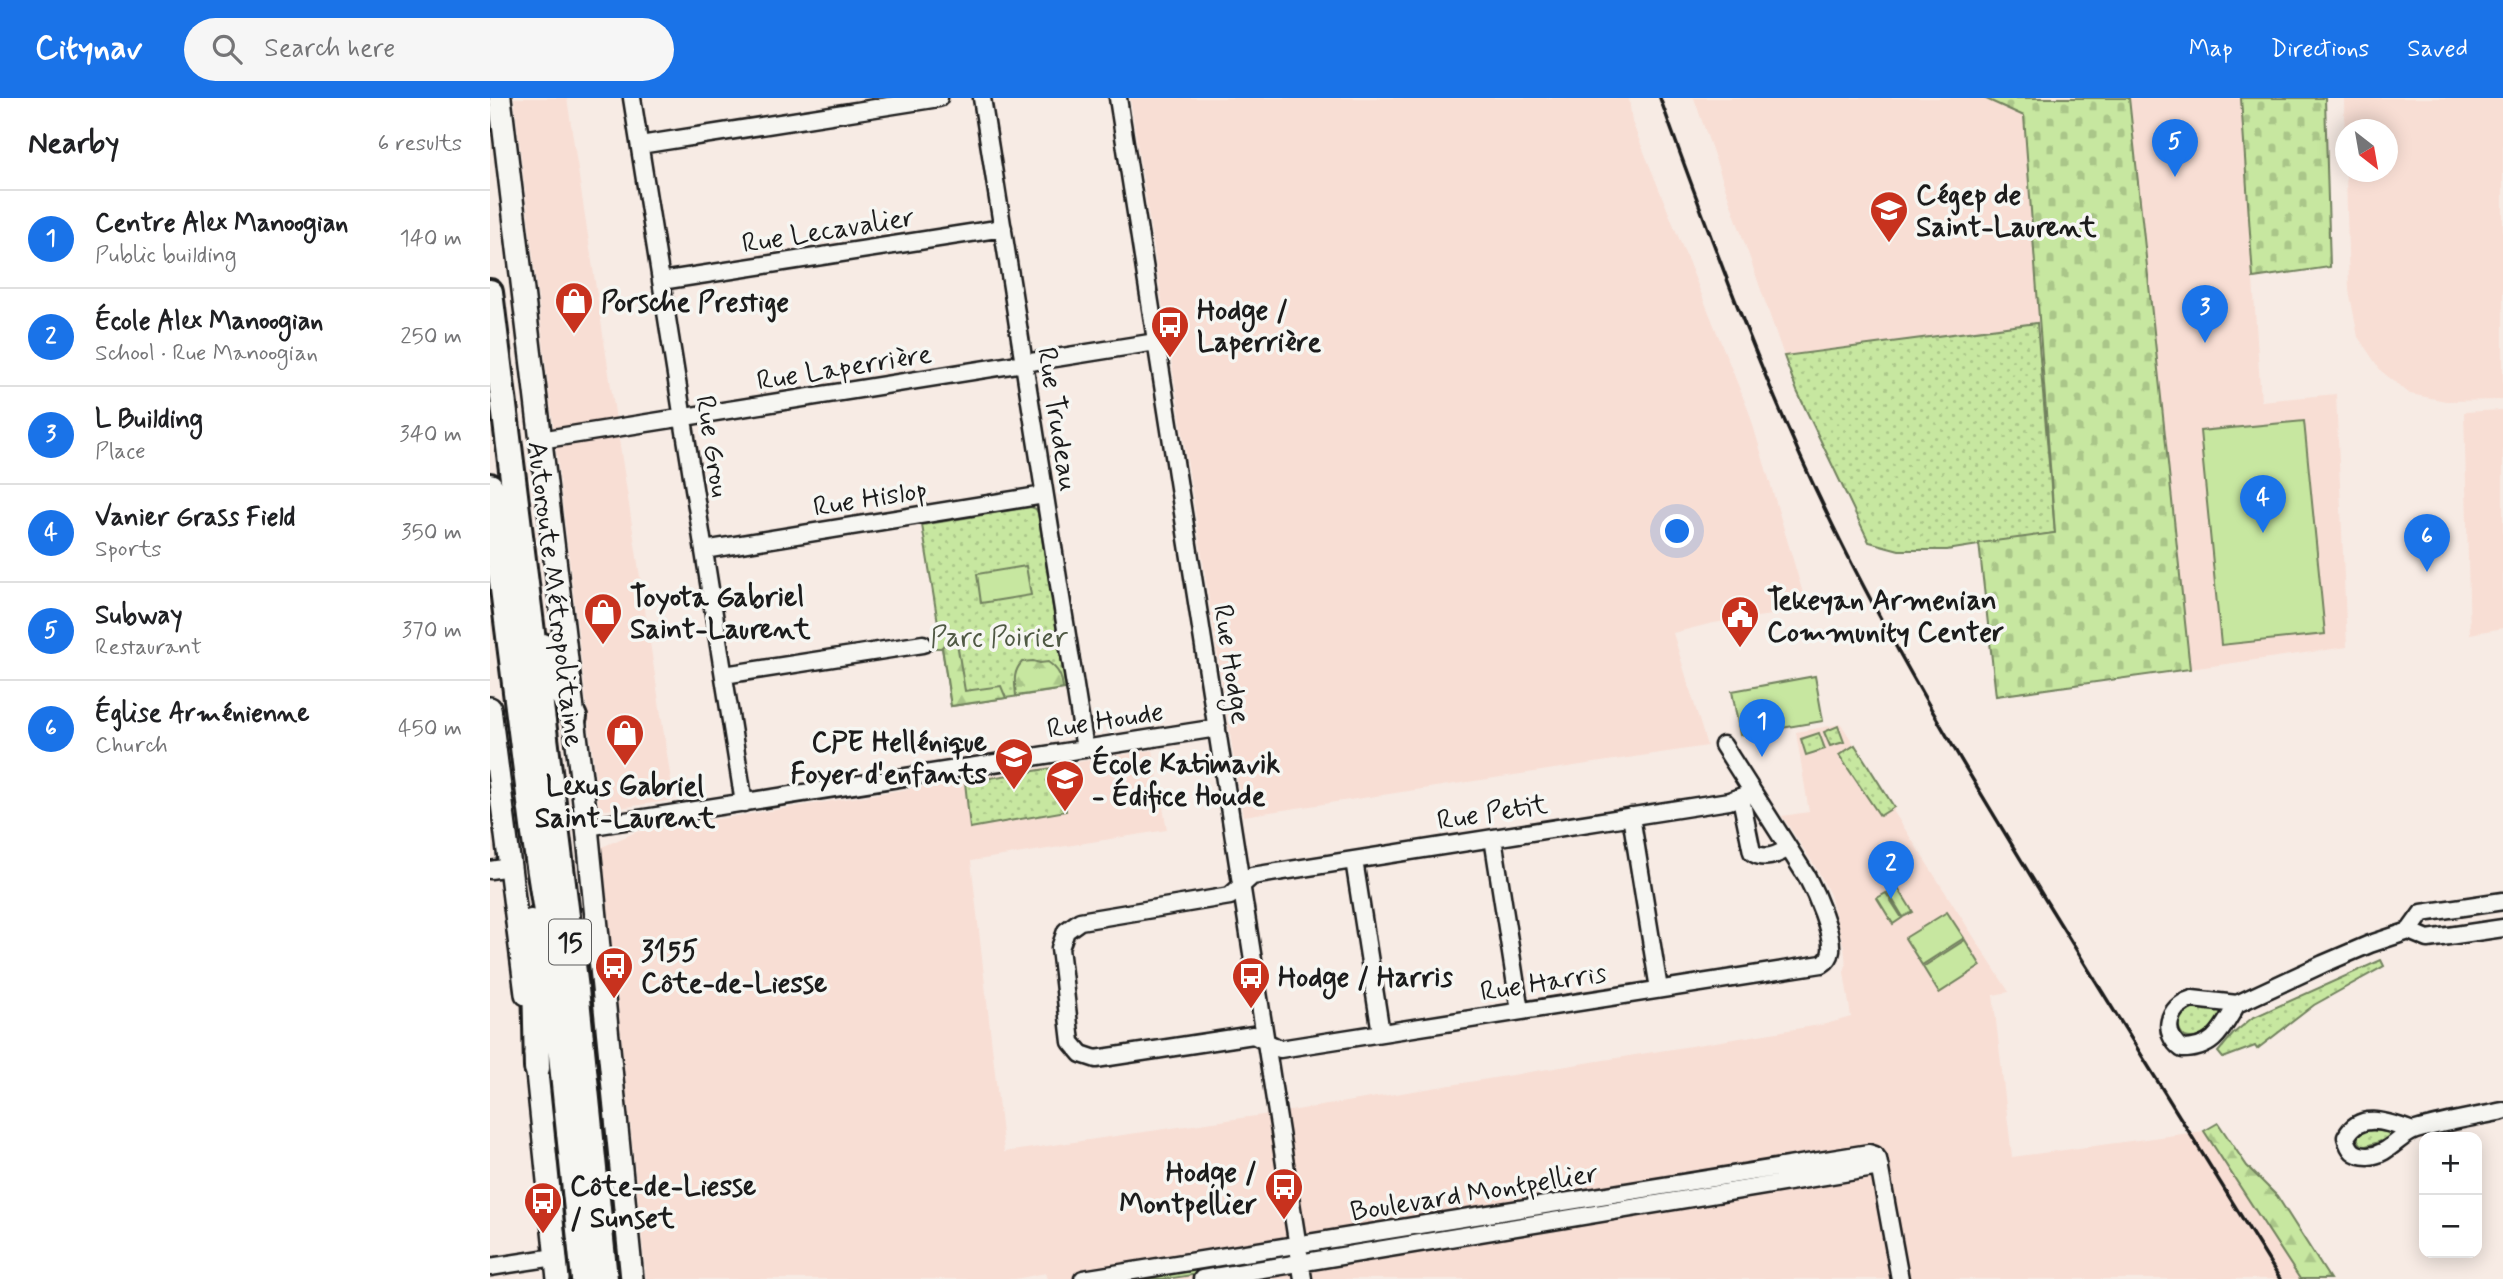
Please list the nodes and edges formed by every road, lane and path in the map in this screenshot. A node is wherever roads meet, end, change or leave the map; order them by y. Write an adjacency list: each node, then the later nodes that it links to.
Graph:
1 (500, 98): 13 (main road)
2 (632, 98): 6 (street, Rue Grou)
3 (939, 98): 6 (street)
4 (982, 98): 7 (street, Rue Trudeau)
5 (1118, 98): 10 (street, Rue Hodge)
6 (640, 145): 8 (street, Rue Grou)
7 (1003, 228): 8 (street, Rue Lecavalier); 11 (street, Rue Trudeau)
8 (661, 281): 12 (street, Rue Grou)
9 (490, 292): 17 (highway, Autoroute Métropolitaine / 15)
10 (1156, 342): 11 (street, Rue Laperrière); 22 (street, Rue Hodge)
11 (1024, 364): 12 (street, Rue Laperrière); 15 (street, Rue Trudeau)
12 (683, 417): 13 (street, Rue Laperrière); 16 (street, Rue Grou)
13 (540, 440): 21 (main road)
14 (490, 486): 29 (highway, Autoroute Métropolitaine / 15)
15 (1044, 495): 16 (street, Rue Hislop); 24 (street, Rue Trudeau)
16 (704, 550): 19 (street, Rue Grou)
17 (528, 606): 21 (highway); 51 (highway, Autoroute Métropolitaine / 15)
18 (923, 644): 19 (street)
19 (724, 676): 26 (street, Rue Grou)
20 (490, 708): 33 (main road)
21 (574, 717): 28 (main road)
22 (1217, 728): 24 (street, Rue Houde); 34 (street, Rue Hodge)
23 (1723, 745): 25 (street)
24 (1085, 748): 26 (street, Rue Houde)
25 (1747, 795): 27 (street, Rue Petit); 31 (street); 31 (street)
26 (744, 803): 28 (street, Rue Houde)
27 (1632, 816): 30 (street, Rue Petit); 38 (street)
28 (587, 827): 52 (main road)
29 (534, 834): 43 (highway); 50 (highway, Autoroute Métropolitaine / 15)
30 (1493, 838): 32 (street, Rue Petit); 40 (street)
31 (1788, 848): 38 (street, Rue Harris)
32 (1354, 860): 34 (street, Rue Petit); 41 (street)
33 (500, 869): 43 (main road)
34 (1242, 886): 42 (street, Rue Hodge); 42 (street, Rue Petit)
35 (2503, 901): 37 (street)
36 (2503, 928): 37 (street)
37 (2409, 931): 39 (street)
38 (1659, 989): 40 (street, Rue Harris)
39 (2237, 1004)
40 (1520, 1011): 41 (street, Rue Harris)
41 (1381, 1033): 42 (street, Rue Harris)
42 (1266, 1042): 47 (street, Rue Hodge)
43 (537, 1068): 46 (main road)
44 (2503, 1111): 45 (street)
45 (2413, 1131)
46 (555, 1257): 48 (street); 49 (main road)
47 (1300, 1263): 53 (street, Boulevard Montpellier); 54 (street, Boulevard Montpellier); 55 (street, Boulevard Montpellier)
48 (490, 1266)
49 (558, 1279)
50 (584, 1279)
51 (605, 1279)
52 (632, 1279)
53 (1083, 1279)
54 (1202, 1279)
55 (1900, 1279)

